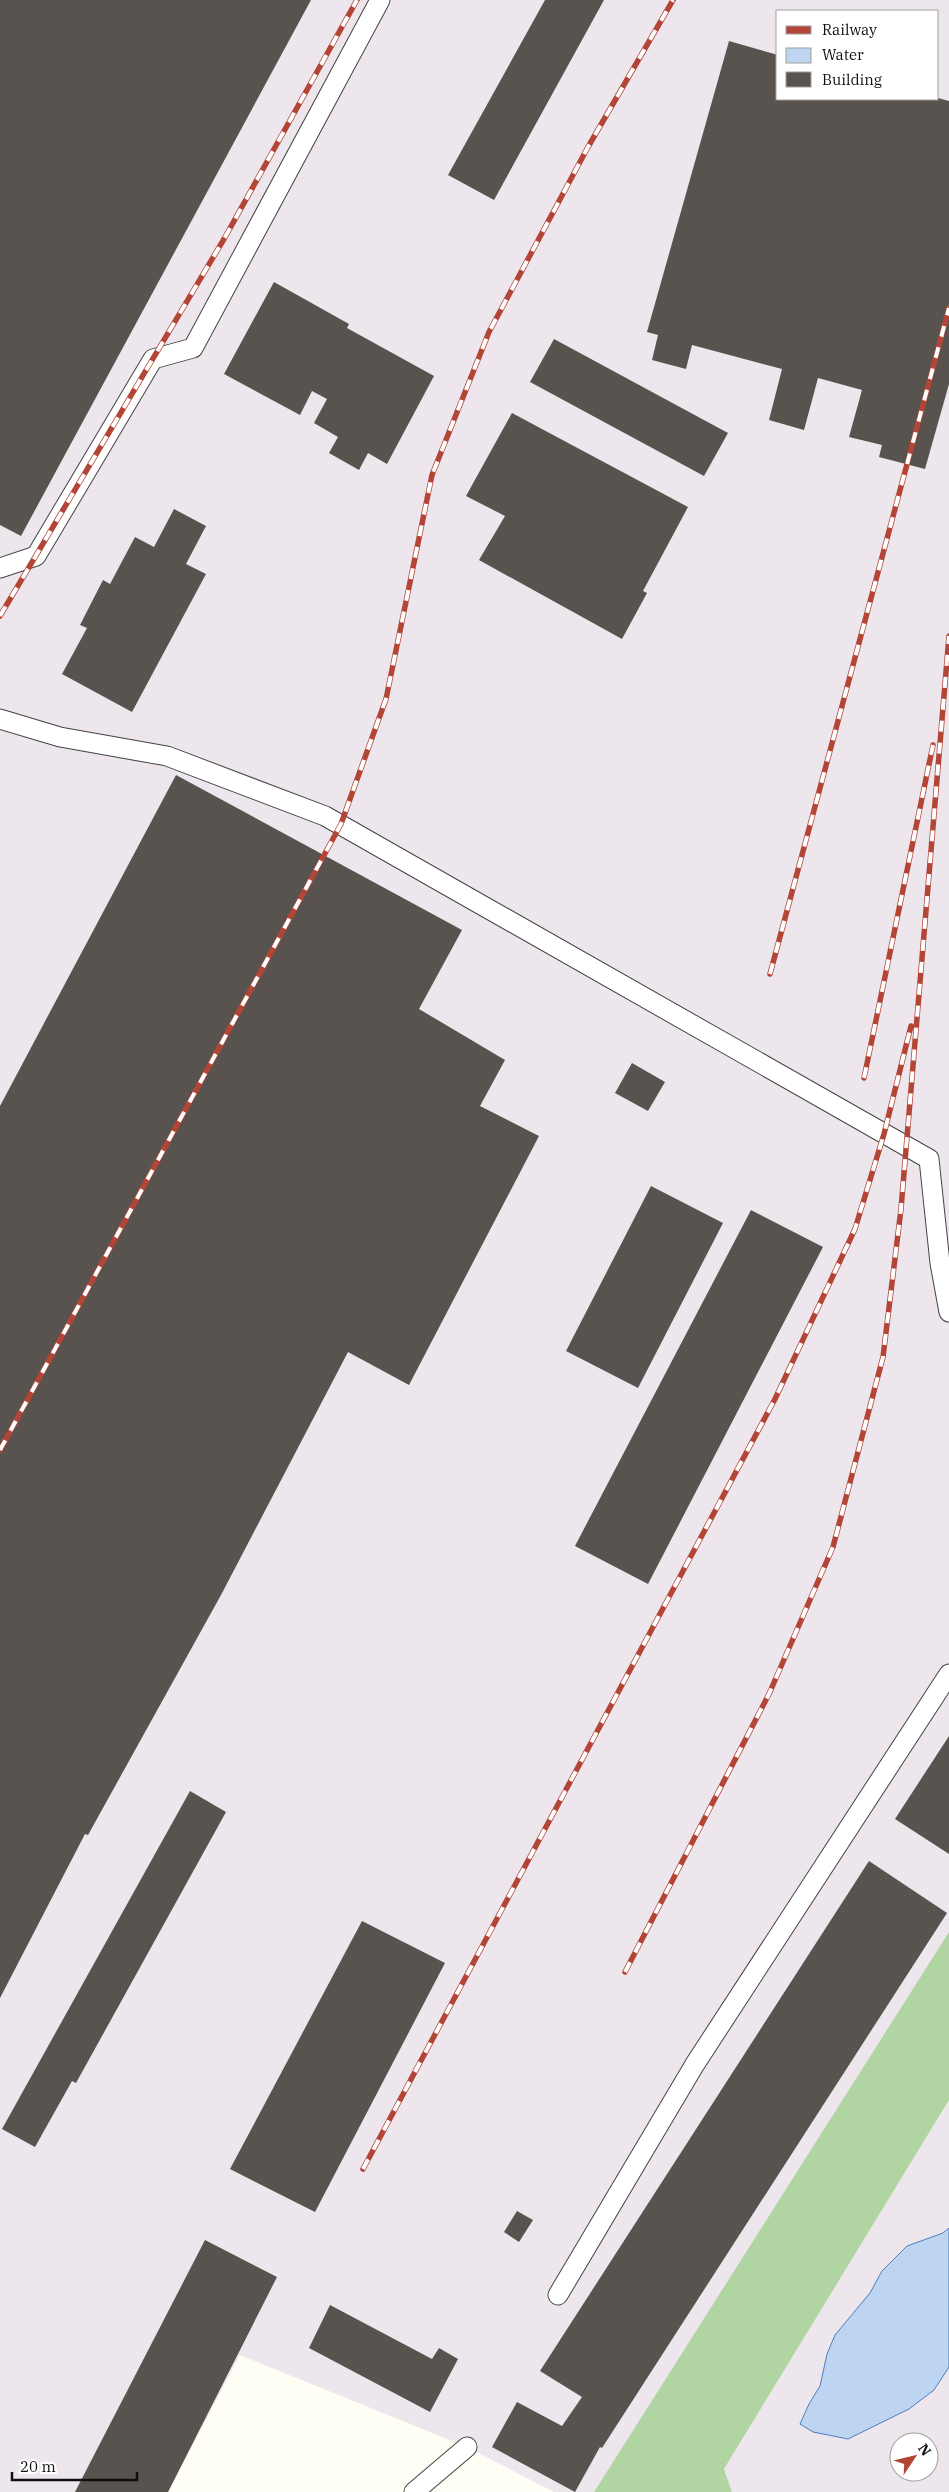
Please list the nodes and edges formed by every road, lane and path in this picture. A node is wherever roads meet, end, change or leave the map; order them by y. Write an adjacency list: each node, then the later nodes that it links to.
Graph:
1 (380, 0): 2 (lane)
2 (0, 568)
3 (0, 719): 4 (lane)
4 (949, 1312)
5 (949, 1674): 6 (lane)
6 (558, 2295)
7 (467, 2447): 8 (lane)
8 (414, 2492)

